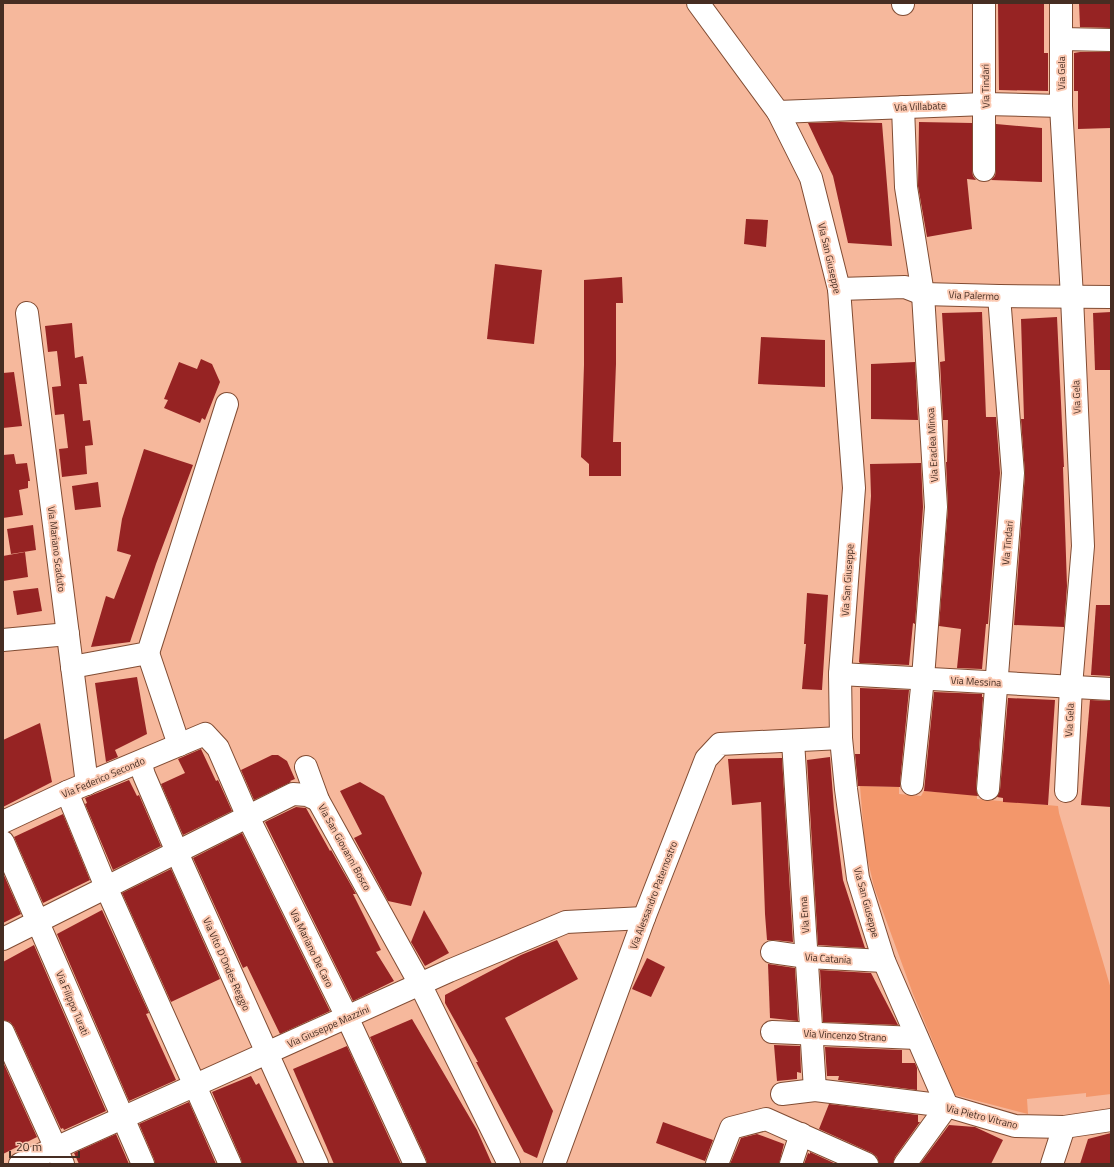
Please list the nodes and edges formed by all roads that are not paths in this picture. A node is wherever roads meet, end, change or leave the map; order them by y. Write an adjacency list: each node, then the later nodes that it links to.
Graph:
1 (698, 3): 9 (street, Via San Giuseppe)
2 (984, 3): 6 (street, Via Tindari)
3 (1061, 3): 4 (street, Via Gela)
4 (1061, 39): 5 (street); 7 (street, Via Gela)
5 (1111, 40)
6 (985, 104): 7 (street, Via Villabate); 8 (street, Via Villabate); 10 (street, Via Tindari)
7 (1061, 106): 14 (street, Via Gela)
8 (903, 107): 9 (street, Via Villabate); 12 (street, Via Eraclea Minoa)
9 (778, 112): 11 (street, Via San Giuseppe)
10 (984, 170)
11 (839, 289): 12 (street, Via Palermo); 22 (street, Via San Giuseppe)
12 (923, 294): 13 (street, Via Palermo); 23 (street, Via Eraclea Minoa)
13 (999, 296): 14 (street, Via Palermo); 24 (street, Via Tindari)
14 (1072, 297): 15 (street, Via Palermo); 25 (street, Via Gela)
15 (1111, 298)
16 (27, 313): 18 (street, Via Mariano Scaduto)
17 (227, 404): 20 (street)
18 (68, 634): 19 (street); 21 (street, Via Mariano Scaduto)
19 (3, 640)
20 (148, 653): 21 (street); 30 (street)
21 (72, 667): 33 (street, Via Mariano Scaduto)
22 (840, 674): 23 (street, Via Messina); 28 (street, Via San Giuseppe)
23 (922, 678): 24 (street, Via Messina); 34 (street, Via Eraclea Minoa)
24 (996, 682): 25 (street, Via Messina); 35 (street, Via Tindari)
25 (1071, 686): 26 (street, Via Messina); 36 (street, Via Gela)
26 (1111, 689)
27 (205, 734): 30 (street, Via Federico Secondo); 39 (street, Via Mariano De Caro)
28 (840, 738): 29 (street, Via Alessandro Paternostro); 49 (street, Via San Giuseppe)
29 (793, 741): 44 (street, Via Alessandro Paternostro); 48 (street, Via Enna)
30 (179, 745): 31 (street, Via Federico Secondo)
31 (140, 762): 33 (street, Via Federico Secondo); 42 (street, Via Vito D'Ondes Reggio)
32 (306, 767): 38 (street)
33 (87, 784): 37 (street, Via Federico Secondo)
34 (912, 784)
35 (988, 789)
36 (1066, 790)
37 (67, 792): 40 (street, Via Federico Secondo); 43 (street)
38 (318, 800): 39 (street, Via San Giovanni Bosco); 50 (street, Via San Giovanni Bosco)
39 (248, 817): 42 (street, Via San Giovanni Bosco); 51 (street, Via Mariano De Caro)
40 (3, 822)
41 (3, 842): 45 (street, Via Filippo Turati)
42 (177, 852): 43 (street, Via San Giovanni Bosco); 56 (street, Via Vito D'Ondes Reggio)
43 (106, 887): 45 (street, Via San Giovanni Bosco); 57 (street)
44 (644, 918): 50 (street, Via Giuseppe Mazzini); 72 (street, Via Alessandro Paternostro)
45 (38, 922): 46 (street, Via San Giovanni Bosco); 61 (street, Via Filippo Turati)
46 (3, 939)
47 (772, 952): 48 (street, Via Catania)
48 (807, 957): 49 (street, Via Catania); 54 (street, Via Enna)
49 (884, 961): 55 (street, Via San Giuseppe)
50 (420, 984): 51 (street, Via Giuseppe Mazzini); 71 (street, Via San Giovanni Bosco)
51 (347, 1017): 56 (street, Via Giuseppe Mazzini); 70 (street, Via Mariano De Caro)
52 (3, 1032): 65 (street)
53 (772, 1032): 54 (street, Via Vincenzo Strano)
54 (810, 1033): 55 (street, Via Vincenzo Strano); 58 (street, Via Enna)
55 (917, 1038): 60 (street, Via San Giuseppe)
56 (267, 1053): 57 (street, Via Giuseppe Mazzini); 69 (street, Via Vito D'Ondes Reggio)
57 (194, 1086): 61 (street, Via Giuseppe Mazzini); 68 (street)
58 (815, 1090): 59 (street, Via Pietro Vitrano); 60 (street, Via Pietro Vitrano)
59 (782, 1094)
60 (947, 1106): 63 (street, Via Pietro Vitrano); 76 (street)
61 (122, 1118): 65 (street, Via Giuseppe Mazzini); 67 (street, Via Filippo Turati)
62 (1111, 1120): 63 (street, Via Pietro Vitrano)
63 (1064, 1127): 77 (street)
64 (801, 1134): 73 (street); 74 (street); 75 (street)
65 (59, 1156): 66 (street, Via Giuseppe Mazzini)
66 (20, 1164)
67 (143, 1164)
68 (230, 1164)
69 (317, 1164)
70 (415, 1164)
71 (509, 1164)
72 (554, 1164)
73 (717, 1164)
74 (792, 1164)
75 (867, 1164)
76 (905, 1164)
77 (1052, 1164)

